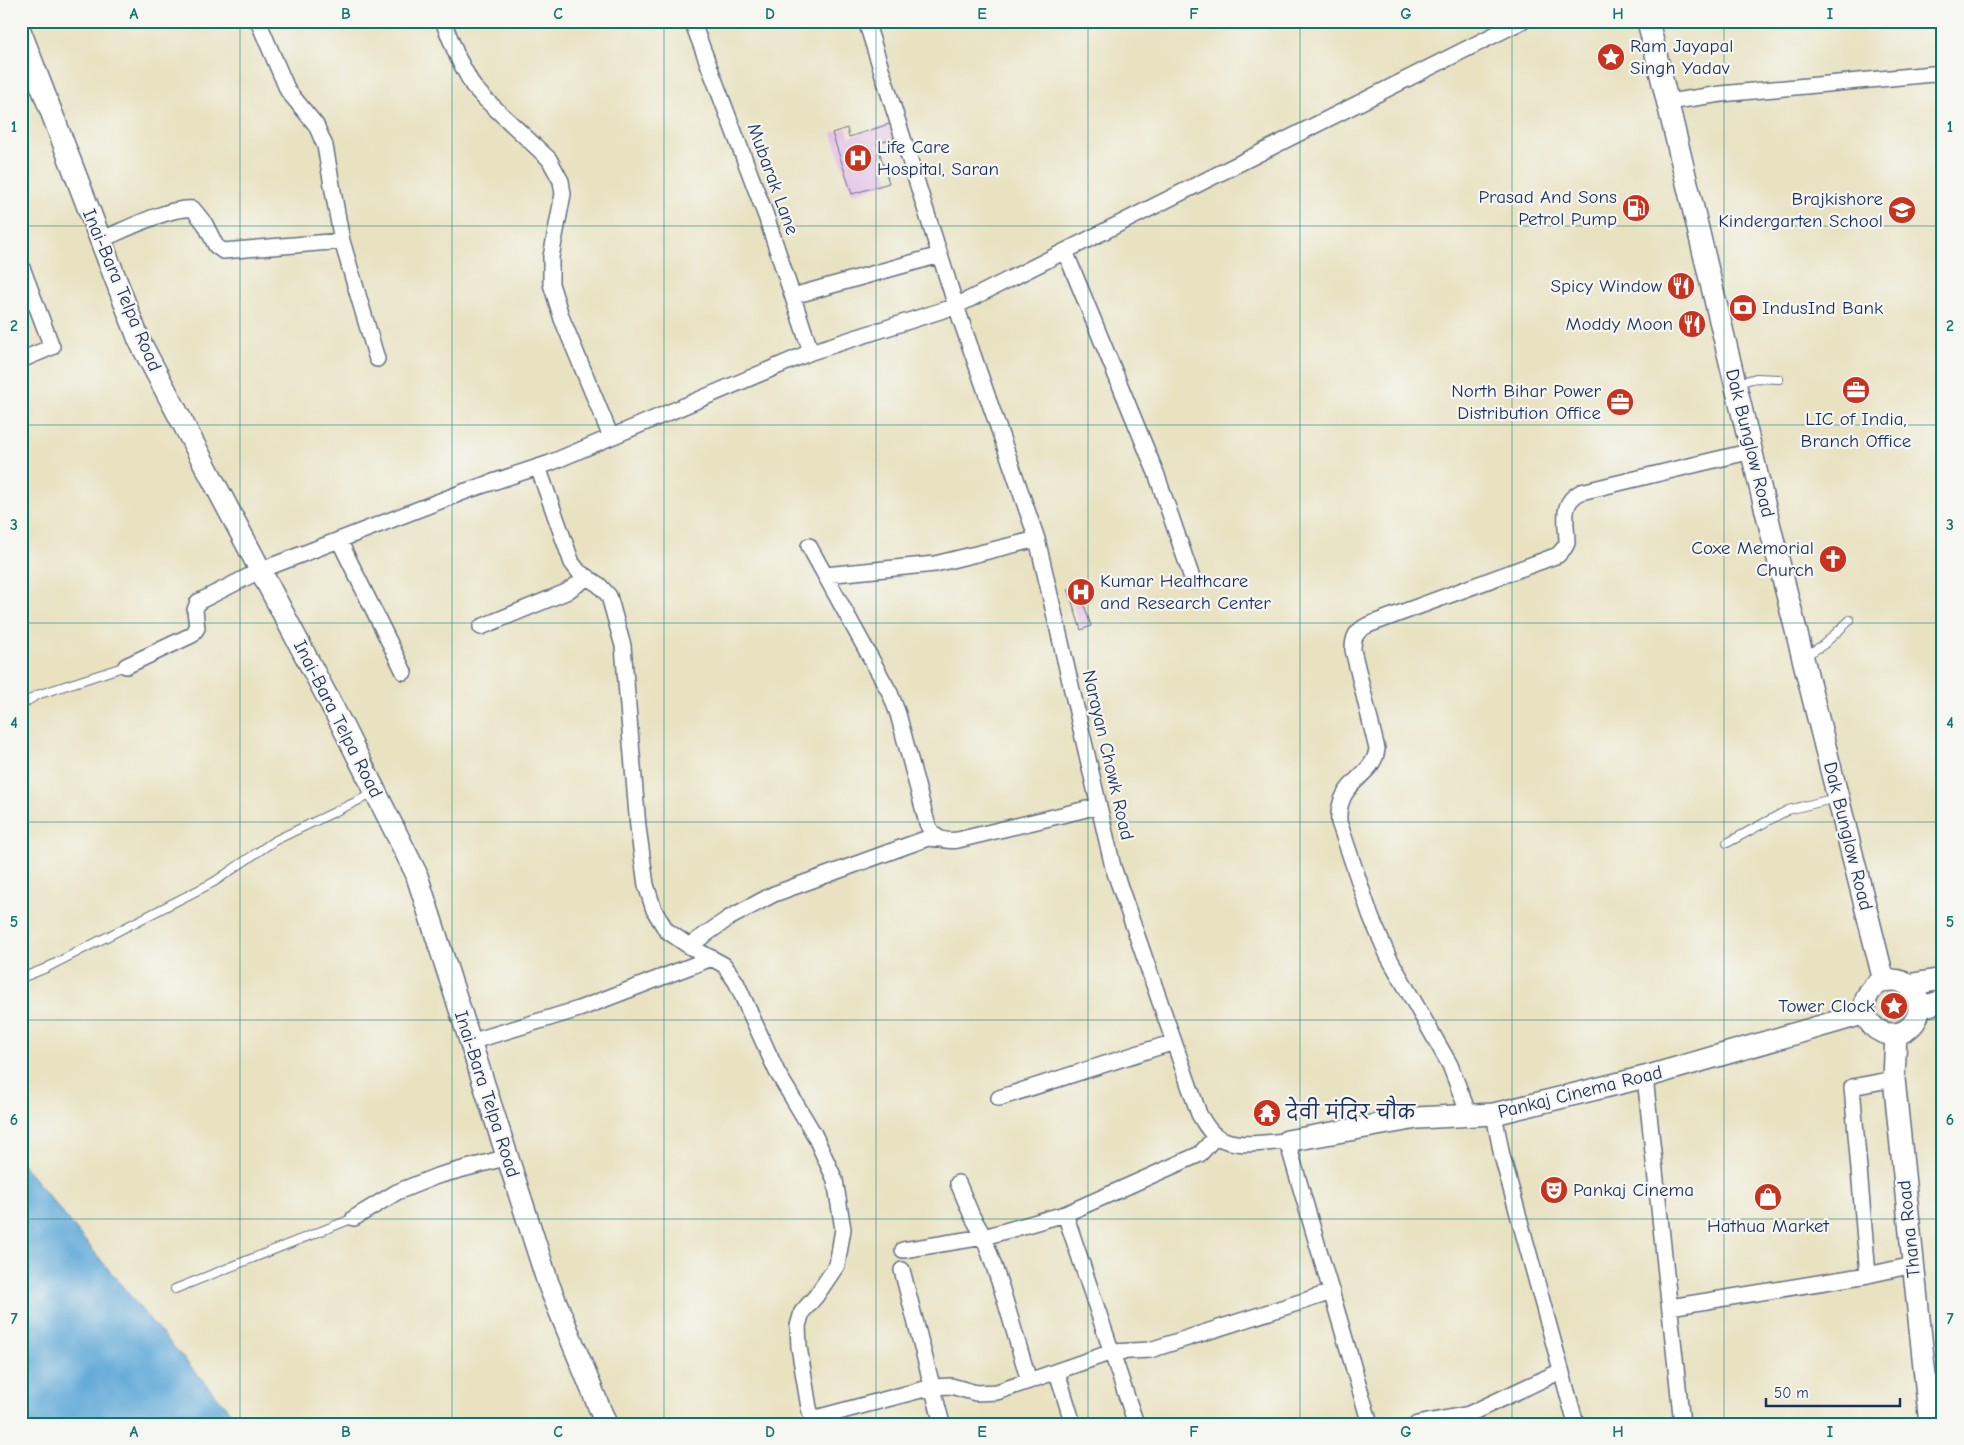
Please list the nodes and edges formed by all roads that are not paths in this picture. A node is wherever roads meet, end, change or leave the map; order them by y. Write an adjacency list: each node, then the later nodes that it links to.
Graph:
1 (258, 21): 11 (street)
2 (444, 21): 22 (street)
3 (692, 21): 15 (street, Mubarak Lane)
4 (866, 21): 13 (street, Narayan Chowk Road)
5 (1522, 21): 12 (street)
6 (1648, 21): 9 (street, Dak Bunglow Road)
7 (21, 33): 10 (street, Inai-Bara Telpa Road)
8 (1943, 73): 9 (street)
9 (1668, 102): 21 (street, Dak Bunglow Road)
10 (100, 240): 11 (street); 28 (street, Inai-Bara Telpa Road)
11 (342, 242): 18 (street)
12 (1065, 252): 16 (street); 31 (street)
13 (940, 255): 15 (street); 16 (street, Narayan Chowk Road)
14 (21, 265): 19 (street)
15 (793, 296): 17 (street, Mubarak Lane)
16 (956, 306): 17 (street); 26 (street, Narayan Chowk Road)
17 (811, 352): 22 (street)
18 (377, 359)
19 (21, 360)
20 (1779, 379): 21 (lane)
21 (1736, 384): 23 (street, Dak Bunglow Road)
22 (610, 437): 24 (street)
23 (1752, 451): 34 (street, Dak Bunglow Road); 59 (street)
24 (538, 467): 25 (street); 30 (street)
25 (339, 540): 28 (street); 36 (street)
26 (1037, 540): 29 (street); 40 (street, Narayan Chowk Road)
27 (809, 546): 29 (street)
28 (261, 570): 35 (street); 38 (street, Inai-Bara Telpa Road)
29 (825, 574): 41 (street)
30 (588, 577): 33 (street); 43 (street)
31 (1194, 581)
32 (1850, 620): 34 (lane)
33 (481, 627)
34 (1803, 657): 39 (street, Dak Bunglow Road)
35 (126, 666): 37 (lane)
36 (404, 672)
37 (21, 705)
38 (376, 792): 45 (lane); 53 (street, Inai-Bara Telpa Road)
39 (1838, 798): 42 (lane); 47 (street, Dak Bunglow Road)
40 (1099, 806): 41 (street); 54 (street, Narayan Chowk Road)
41 (938, 839): 43 (street)
42 (1727, 843)
43 (689, 946): 44 (street)
44 (712, 958): 53 (street); 80 (street)
45 (21, 978)
46 (1943, 979): 48 (street)
47 (1884, 981): 48 (street); 51 (street)
48 (1907, 985): 50 (street)
49 (1943, 1000): 50 (street)
50 (1919, 1008): 52 (street)
51 (1866, 1014): 52 (street); 55 (street, Pankaj Cinema Road)
52 (1896, 1034): 56 (street, Thana Road)
53 (470, 1042): 62 (street, Inai-Bara Telpa Road)
54 (1174, 1042): 57 (street); 60 (street, Narayan Chowk Road)
55 (1645, 1077): 58 (street, Pankaj Cinema Road); 73 (street)
56 (1894, 1078): 68 (street, Thana Road); 70 (street)
57 (999, 1098)
58 (1494, 1114): 59 (street, Pankaj Cinema Road); 75 (street)
59 (1469, 1115): 61 (street, Pankaj Cinema Road)
60 (1216, 1136): 61 (street); 64 (street)
61 (1287, 1141): 72 (street)
62 (508, 1157): 65 (street); 81 (street, Inai-Bara Telpa Road)
63 (958, 1183): 66 (street)
64 (1066, 1214): 66 (street); 74 (street)
65 (354, 1218): 71 (lane)
66 (984, 1237): 67 (street); 77 (street)
67 (903, 1250)
68 (1913, 1265): 70 (street); 88 (street, Thana Road)
69 (902, 1270): 78 (street)
70 (1868, 1275): 73 (street)
71 (175, 1289)
72 (1332, 1292): 74 (street); 84 (street)
73 (1670, 1307): 87 (street)
74 (1112, 1352): 76 (street); 79 (street)
75 (1561, 1371): 85 (street); 86 (street)
76 (1057, 1372): 77 (street); 83 (street)
77 (1029, 1382): 78 (street)
78 (932, 1388): 80 (street); 82 (street)
79 (1135, 1421)
80 (813, 1422)
81 (606, 1424)
82 (942, 1424)
83 (1073, 1424)
84 (1370, 1424)
85 (1417, 1424)
86 (1576, 1424)
87 (1682, 1424)
88 (1930, 1424)

